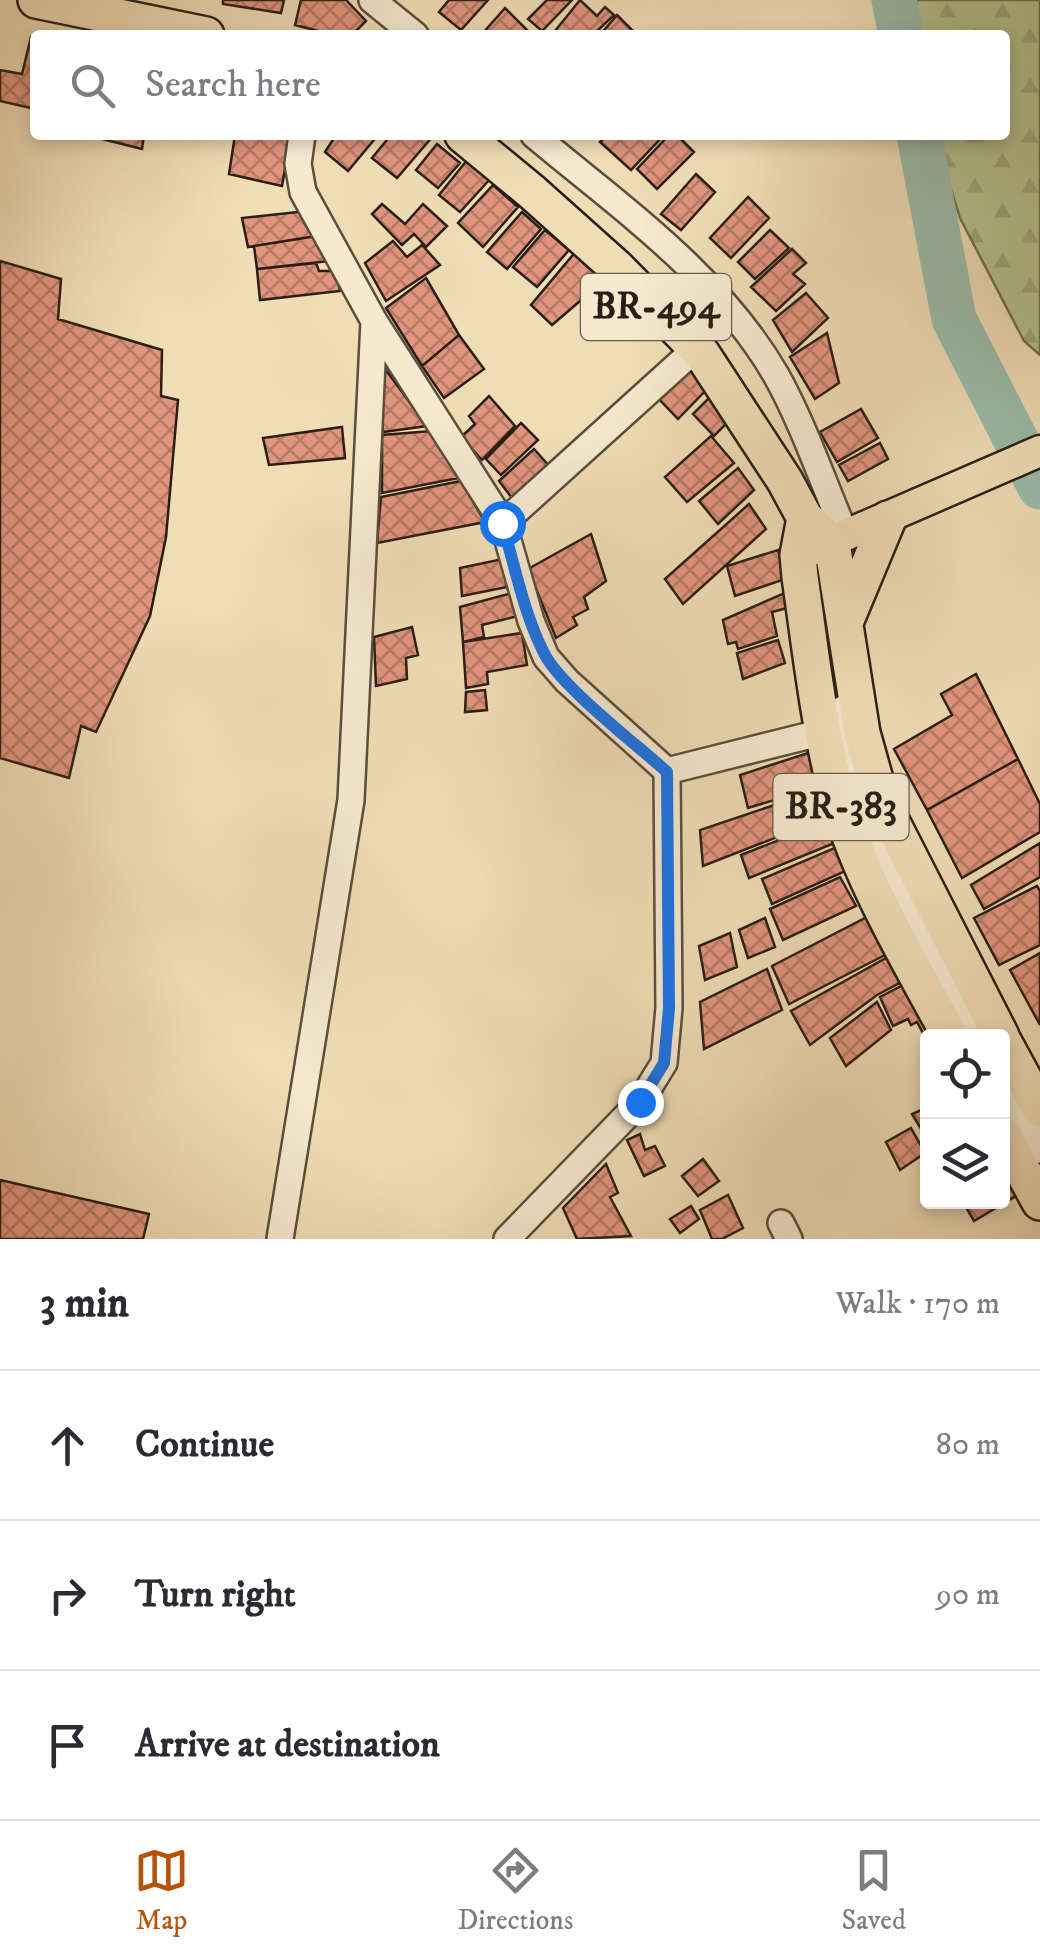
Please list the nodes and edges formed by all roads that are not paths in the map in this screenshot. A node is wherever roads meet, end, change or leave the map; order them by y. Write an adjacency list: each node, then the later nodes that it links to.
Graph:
1 (36, 0): 3 (highway)
2 (372, 0): 4 (street)
3 (182, 30)
4 (409, 30)
5 (301, 140): 8 (street)
6 (468, 140): 9 (highway, BR-494)
7 (540, 140): 14 (street)
8 (374, 321): 13 (street); 28 (street)
9 (702, 354): 12 (highway, BR-494); 13 (street)
10 (1040, 450): 11 (main road)
11 (901, 514): 14 (main road); 16 (highway)
12 (805, 518): 14 (highway, BR-494); 15 (highway)
13 (502, 523): 18 (street)
14 (839, 540): 15 (main road); 16 (highway, BR-383)
15 (798, 555): 17 (highway, BR-383)
16 (838, 605): 20 (street); 21 (highway, BR-383)
17 (822, 732): 18 (street); 19 (highway, BR-383)
18 (667, 772): 29 (street)
19 (946, 1029)
20 (975, 1029)
21 (997, 1029)
22 (1010, 1053): 24 (highway, BR-383)
23 (1010, 1096): 26 (street)
24 (1040, 1110)
25 (1010, 1148): 27 (highway)
26 (1040, 1150)
27 (1040, 1202)
28 (284, 1235)
29 (507, 1239)

